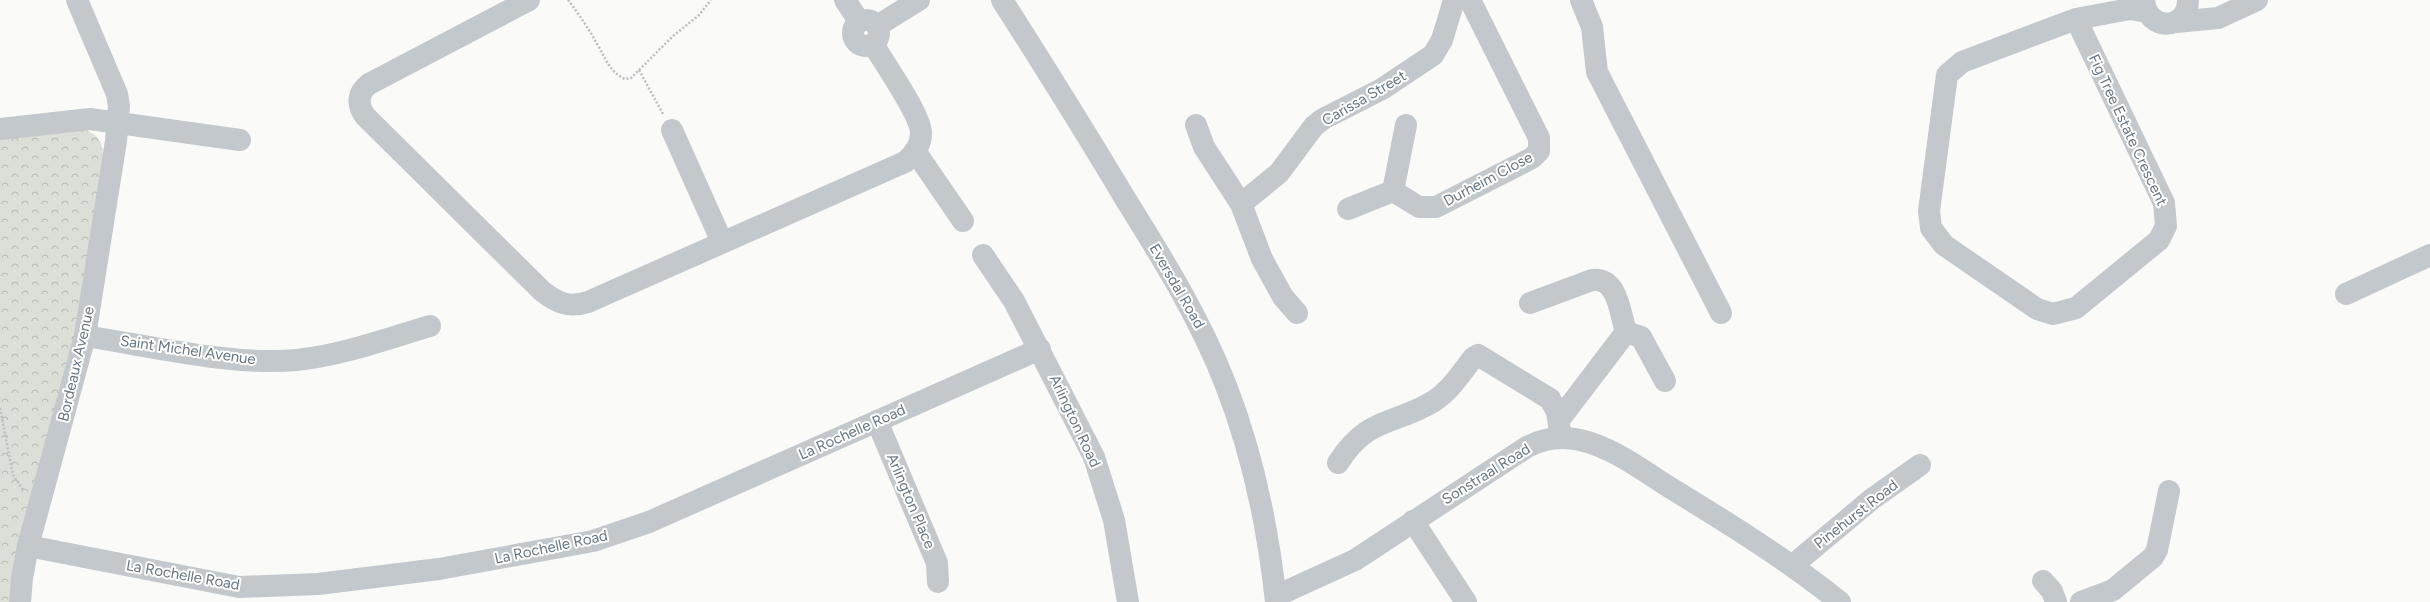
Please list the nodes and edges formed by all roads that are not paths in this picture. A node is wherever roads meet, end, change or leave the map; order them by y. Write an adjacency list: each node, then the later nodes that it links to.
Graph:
1 (77, 0): 16 (street, Bordeaux Avenue)
2 (529, 0): 27 (street)
3 (845, 0): 15 (street)
4 (919, 0): 15 (street)
5 (1002, 0): 50 (street, Eversdal Road)
6 (1454, 0): 24 (street, Carissa Street)
7 (1470, 0): 23 (street, Durheim Close)
8 (1581, 0): 33 (street)
9 (2188, 0): 12 (street); 14 (street)
10 (2258, 0): 12 (street, Fig Tree Estate Crescent)
11 (2145, 6): 13 (street, Fig Tree Estate Crescent); 14 (street, Fig Tree Estate Crescent)
12 (2218, 17): 14 (street, Fig Tree Estate Crescent)
13 (2076, 19): 13 (street, Fig Tree Estate Crescent)
14 (2176, 22)
15 (869, 30): 22 (street)
16 (117, 124): 19 (street); 21 (street); 36 (street, Bordeaux Avenue)
17 (1196, 125): 24 (street)
18 (1406, 125): 23 (street)
19 (0, 129)
20 (672, 130): 27 (street)
21 (240, 140)
22 (915, 151): 26 (street); 27 (street)
23 (1393, 191): 25 (street)
24 (1240, 204): 32 (street)
25 (1348, 209)
26 (963, 221)
27 (722, 242)
28 (982, 255): 37 (street, Arlington Road)
29 (2430, 255): 30 (street)
30 (2346, 294)
31 (1530, 303): 35 (street)
32 (1297, 313)
33 (1721, 313)
34 (430, 326): 36 (street, Saint Michel Avenue)
35 (1626, 332): 38 (street); 40 (street)
36 (85, 336): 45 (street, Bordeaux Avenue)
37 (1040, 349): 39 (street, La Rochelle Road); 52 (street, Arlington Road)
38 (1665, 382)
39 (877, 421): 48 (street, Arlington Place); 49 (street, La Rochelle Road)
40 (1560, 429): 41 (street); 44 (street, Sonstraal Road); 46 (street, Sonstraal Road)
41 (1338, 464)
42 (1920, 465): 46 (street, Pinehurst Road)
43 (2169, 492): 56 (street)
44 (1413, 521): 50 (street, Sonstraal Road); 53 (street)
45 (28, 546): 49 (street, La Rochelle Road); 51 (street, Bordeaux Avenue)
46 (1793, 565): 54 (street, Sonstraal Road)
47 (2043, 581): 55 (street)
48 (938, 582)
49 (239, 594)
50 (1276, 599)
51 (20, 602)
52 (1128, 602)
53 (1466, 602)
54 (1840, 602)
55 (2056, 602)
56 (2080, 602)

